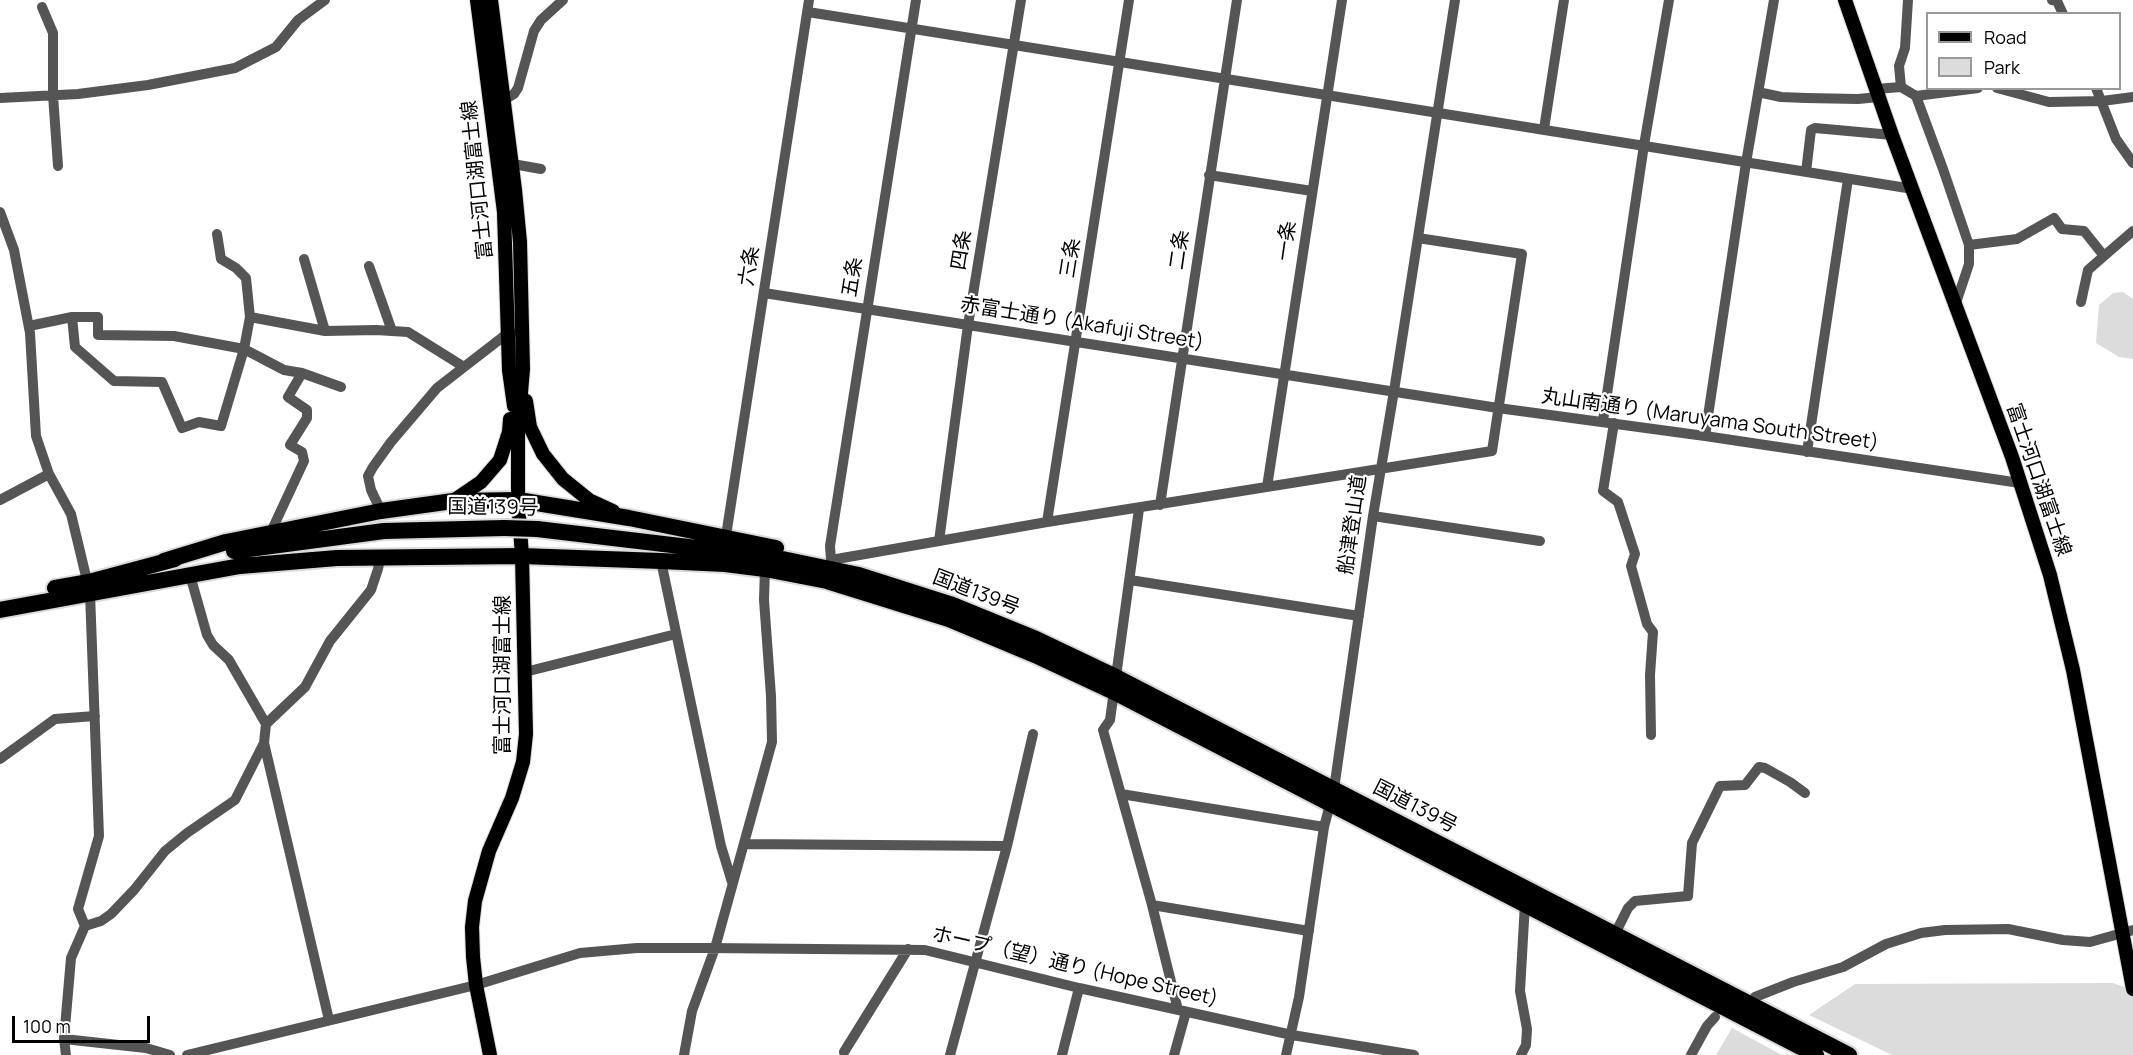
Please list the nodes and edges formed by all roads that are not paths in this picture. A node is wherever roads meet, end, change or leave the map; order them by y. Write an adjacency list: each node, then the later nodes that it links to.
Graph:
1 (325, 0): 32 (street)
2 (477, 0): 36 (main road, 富士河口湖富士線)
3 (490, 0): 36 (main road, 富士河口湖富士線)
4 (562, 0): 36 (street)
5 (809, 0): 19 (street, 六条)
6 (916, 0): 21 (street, 五条)
7 (1021, 0): 22 (street, 四条)
8 (1129, 0): 23 (street, 三条)
9 (1237, 0): 24 (street, 二条)
10 (1342, 0): 31 (street, 一条)
11 (1455, 0): 38 (street, 船津登山道)
12 (1564, 0): 39 (street)
13 (1669, 0): 41 (street)
14 (1774, 0): 29 (street)
15 (1845, 0): 30 (main road, 富士河口湖富士線)
16 (1908, 0): 25 (street)
17 (2052, 0): 20 (street)
18 (42, 7): 32 (street)
19 (808, 12): 21 (street); 61 (street, 六条)
20 (2062, 12)
21 (911, 28): 22 (street); 64 (street, 五条)
22 (1013, 45): 23 (street); 67 (street, 四条)
23 (1119, 63): 24 (street); 72 (street, 三条)
24 (1225, 79): 31 (street); 49 (street, 二条)
25 (1901, 87): 30 (street); 33 (street)
26 (1962, 90): 33 (street)
27 (2004, 90): 37 (street)
28 (2097, 90): 37 (street)
29 (1758, 92): 30 (street); 43 (street)
30 (1878, 93): 40 (main road, 富士河口湖富士線)
31 (1327, 94): 38 (street); 52 (street, 一条)
32 (53, 95): 34 (street); 46 (street)
33 (1916, 96): 57 (street)
34 (0, 98)
35 (2133, 98): 37 (street)
36 (496, 99): 42 (main road, 富士河口湖富士線); 45 (main road, 富士河口湖富士線)
37 (2102, 101): 44 (street)
38 (1437, 112): 39 (street); 56 (street, 船津登山道)
39 (1544, 129): 41 (street)
40 (1892, 135): 48 (street); 51 (main road, 富士河口湖富士線)
41 (1644, 145): 43 (street); 82 (street)
42 (498, 161): 45 (street); 71 (main road, 富士河口湖富士線)
43 (1746, 163): 48 (street); 83 (street)
44 (2133, 163)
45 (512, 165): 47 (street); 71 (main road, 富士河口湖富士線)
46 (58, 166)
47 (541, 169)
48 (1806, 172): 50 (street)
49 (1209, 175): 52 (street); 74 (street, 二条)
50 (1848, 179): 51 (street); 84 (street)
51 (1913, 189): 63 (main road, 富士河口湖富士線)
52 (1312, 191): 78 (street, 一条)
53 (0, 212): 68 (street)
54 (2132, 233): 58 (street)
55 (218, 234): 66 (street)
56 (1418, 238): 80 (street, 船津登山道); 81 (street)
57 (1969, 244): 58 (street); 63 (street)
58 (2104, 256): 62 (street)
59 (304, 259): 69 (street)
60 (369, 266): 70 (street)
61 (764, 292): 64 (street, 赤富士通り (Akafuji Street)); 99 (street, 六条)
62 (2081, 302)
63 (1956, 303): 87 (main road, 富士河口湖富士線)
64 (866, 309): 67 (street, 赤富士通り (Akafuji Street)); 104 (street, 五条)
65 (72, 317): 68 (street); 73 (street); 73 (street)
66 (250, 317): 69 (street); 73 (street)
67 (968, 325): 72 (street, 赤富士通り (Akafuji Street)); 100 (street, 四条)
68 (29, 326): 86 (street)
69 (326, 331): 70 (street)
70 (392, 331): 75 (street)
71 (515, 333): 75 (street); 76 (main road, 富士河口湖富士線)
72 (1076, 342): 74 (street, 赤富士通り (Akafuji Street)); 97 (street, 三条)
73 (244, 349): 77 (street)
74 (1182, 358): 78 (street, 赤富士通り (Akafuji Street)); 92 (street, 二条)
75 (464, 367): 94 (street)
76 (516, 369): 90 (main road, 富士河口湖富士線); 91 (main road); 96 (main road)
77 (302, 373): 79 (street); 98 (street)
78 (1285, 374): 80 (street, 赤富士通り (Akafuji Street)); 88 (street, 一条)
79 (341, 387)
80 (1394, 391): 81 (street, 丸山南通り (Maruyama South Street)); 85 (street, 船津登山道)
81 (1498, 408): 82 (street, 丸山南通り (Maruyama South Street)); 85 (street)
82 (1608, 422): 83 (street, 丸山南通り (Maruyama South Street)); 121 (street)
83 (1705, 436): 84 (street, 丸山南通り (Maruyama South Street))
84 (1807, 452): 87 (street, 丸山南通り (Maruyama South Street))
85 (1380, 469): 88 (street); 95 (street, 船津登山道)
86 (49, 474): 89 (street); 111 (street)
87 (2020, 483): 135 (main road, 富士河口湖富士線)
88 (1267, 487): 92 (street)
89 (0, 500)
90 (518, 500): 91 (highway); 96 (highway); 102 (main road, 富士河口湖富士線)
91 (453, 501): 94 (highway)
92 (1160, 505): 93 (street)
93 (1139, 509): 97 (street); 110 (street)
94 (381, 511): 98 (highway)
95 (1372, 516): 101 (street); 114 (street, 船津登山道)
96 (629, 518): 99 (highway)
97 (1047, 522): 100 (street)
98 (270, 534): 105 (highway)
99 (726, 536): 104 (highway)
100 (939, 541): 104 (street)
101 (1540, 541)
102 (522, 556): 103 (highway, 国道139号); 106 (highway, 国道139号); 116 (main road, 富士河口湖富士線)
103 (380, 559): 108 (highway, 国道139号); 119 (street)
104 (831, 560): 109 (highway)
105 (164, 561): 109 (highway, 国道139号, bridge); 111 (highway, 国道139号)
106 (661, 561): 107 (highway, 国道139号); 115 (street)
107 (765, 569): 117 (highway, 国道139号); 128 (street)
108 (190, 575): 111 (highway, 国道139号); 119 (street)
109 (860, 575): 117 (highway, 国道139号)
110 (1130, 580): 114 (street); 117 (street)
111 (90, 588): 112 (highway, 国道139号); 113 (highway, 国道139号); 118 (street)
112 (0, 599)
113 (0, 610)
114 (1359, 616): 126 (street, 船津登山道)
115 (676, 634): 116 (street); 130 (street)
116 (525, 672): 140 (main road, 富士河口湖富士線)
117 (1115, 685): 125 (street); 126 (highway, 国道139号)
118 (95, 716): 123 (street); 133 (street)
119 (266, 724): 122 (street)
120 (1033, 734): 129 (street)
121 (1651, 735)
122 (264, 743): 133 (street); 146 (street)
123 (0, 759)
124 (1805, 793): 136 (street)
125 (1121, 794): 127 (street); 132 (street)
126 (1332, 797): 127 (street, 船津登山道); 131 (highway, 国道139号); 136 (highway, 国道139号)
127 (1324, 827): 134 (street, 船津登山道)
128 (745, 844): 129 (street); 130 (street)
129 (1007, 846): 139 (street)
130 (732, 883): 137 (street)
131 (1525, 903): 161 (street); 163 (highway, 国道139号)
132 (1152, 905): 134 (street); 144 (street)
133 (85, 927): 148 (street)
134 (1309, 931): 147 (street, 船津登山道)
135 (2128, 932): 142 (main road, 富士河口湖富士線); 143 (street)
136 (1615, 934): 164 (highway, 国道139号)
137 (715, 948): 138 (street, ホープ（望）通り (Hope Street)); 140 (street, ホープ（望）通り (Hope Street)); 155 (street)
138 (908, 949): 139 (street, ホープ（望）通り (Hope Street)); 150 (street)
139 (975, 961): 141 (street, ホープ（望）通り (Hope Street)); 156 (street)
140 (476, 985): 146 (street, ホープ（望）通り (Hope Street)); 154 (main road, 富士河口湖富士線)
141 (1079, 988): 144 (street, ホープ（望）通り (Hope Street)); 157 (street)
142 (2133, 989)
143 (1755, 997)
144 (1182, 1011): 147 (street, ホープ（望）通り (Hope Street)); 158 (street)
145 (1715, 1017): 162 (street)
146 (329, 1020): 153 (street, ホープ（望）通り (Hope Street))
147 (1292, 1035): 159 (street, 船津登山道); 160 (street, ホープ（望）通り (Hope Street))
148 (64, 1039): 149 (street); 151 (street)
149 (147, 1052): 152 (street)
150 (844, 1053)
151 (66, 1055)
152 (170, 1055)
153 (187, 1055)
154 (490, 1055)
155 (684, 1055)
156 (950, 1055)
157 (1062, 1055)
158 (1174, 1055)
159 (1286, 1055)
160 (1414, 1055)
161 (1521, 1055)
162 (1691, 1055)
163 (1816, 1055)
164 (1849, 1055)

